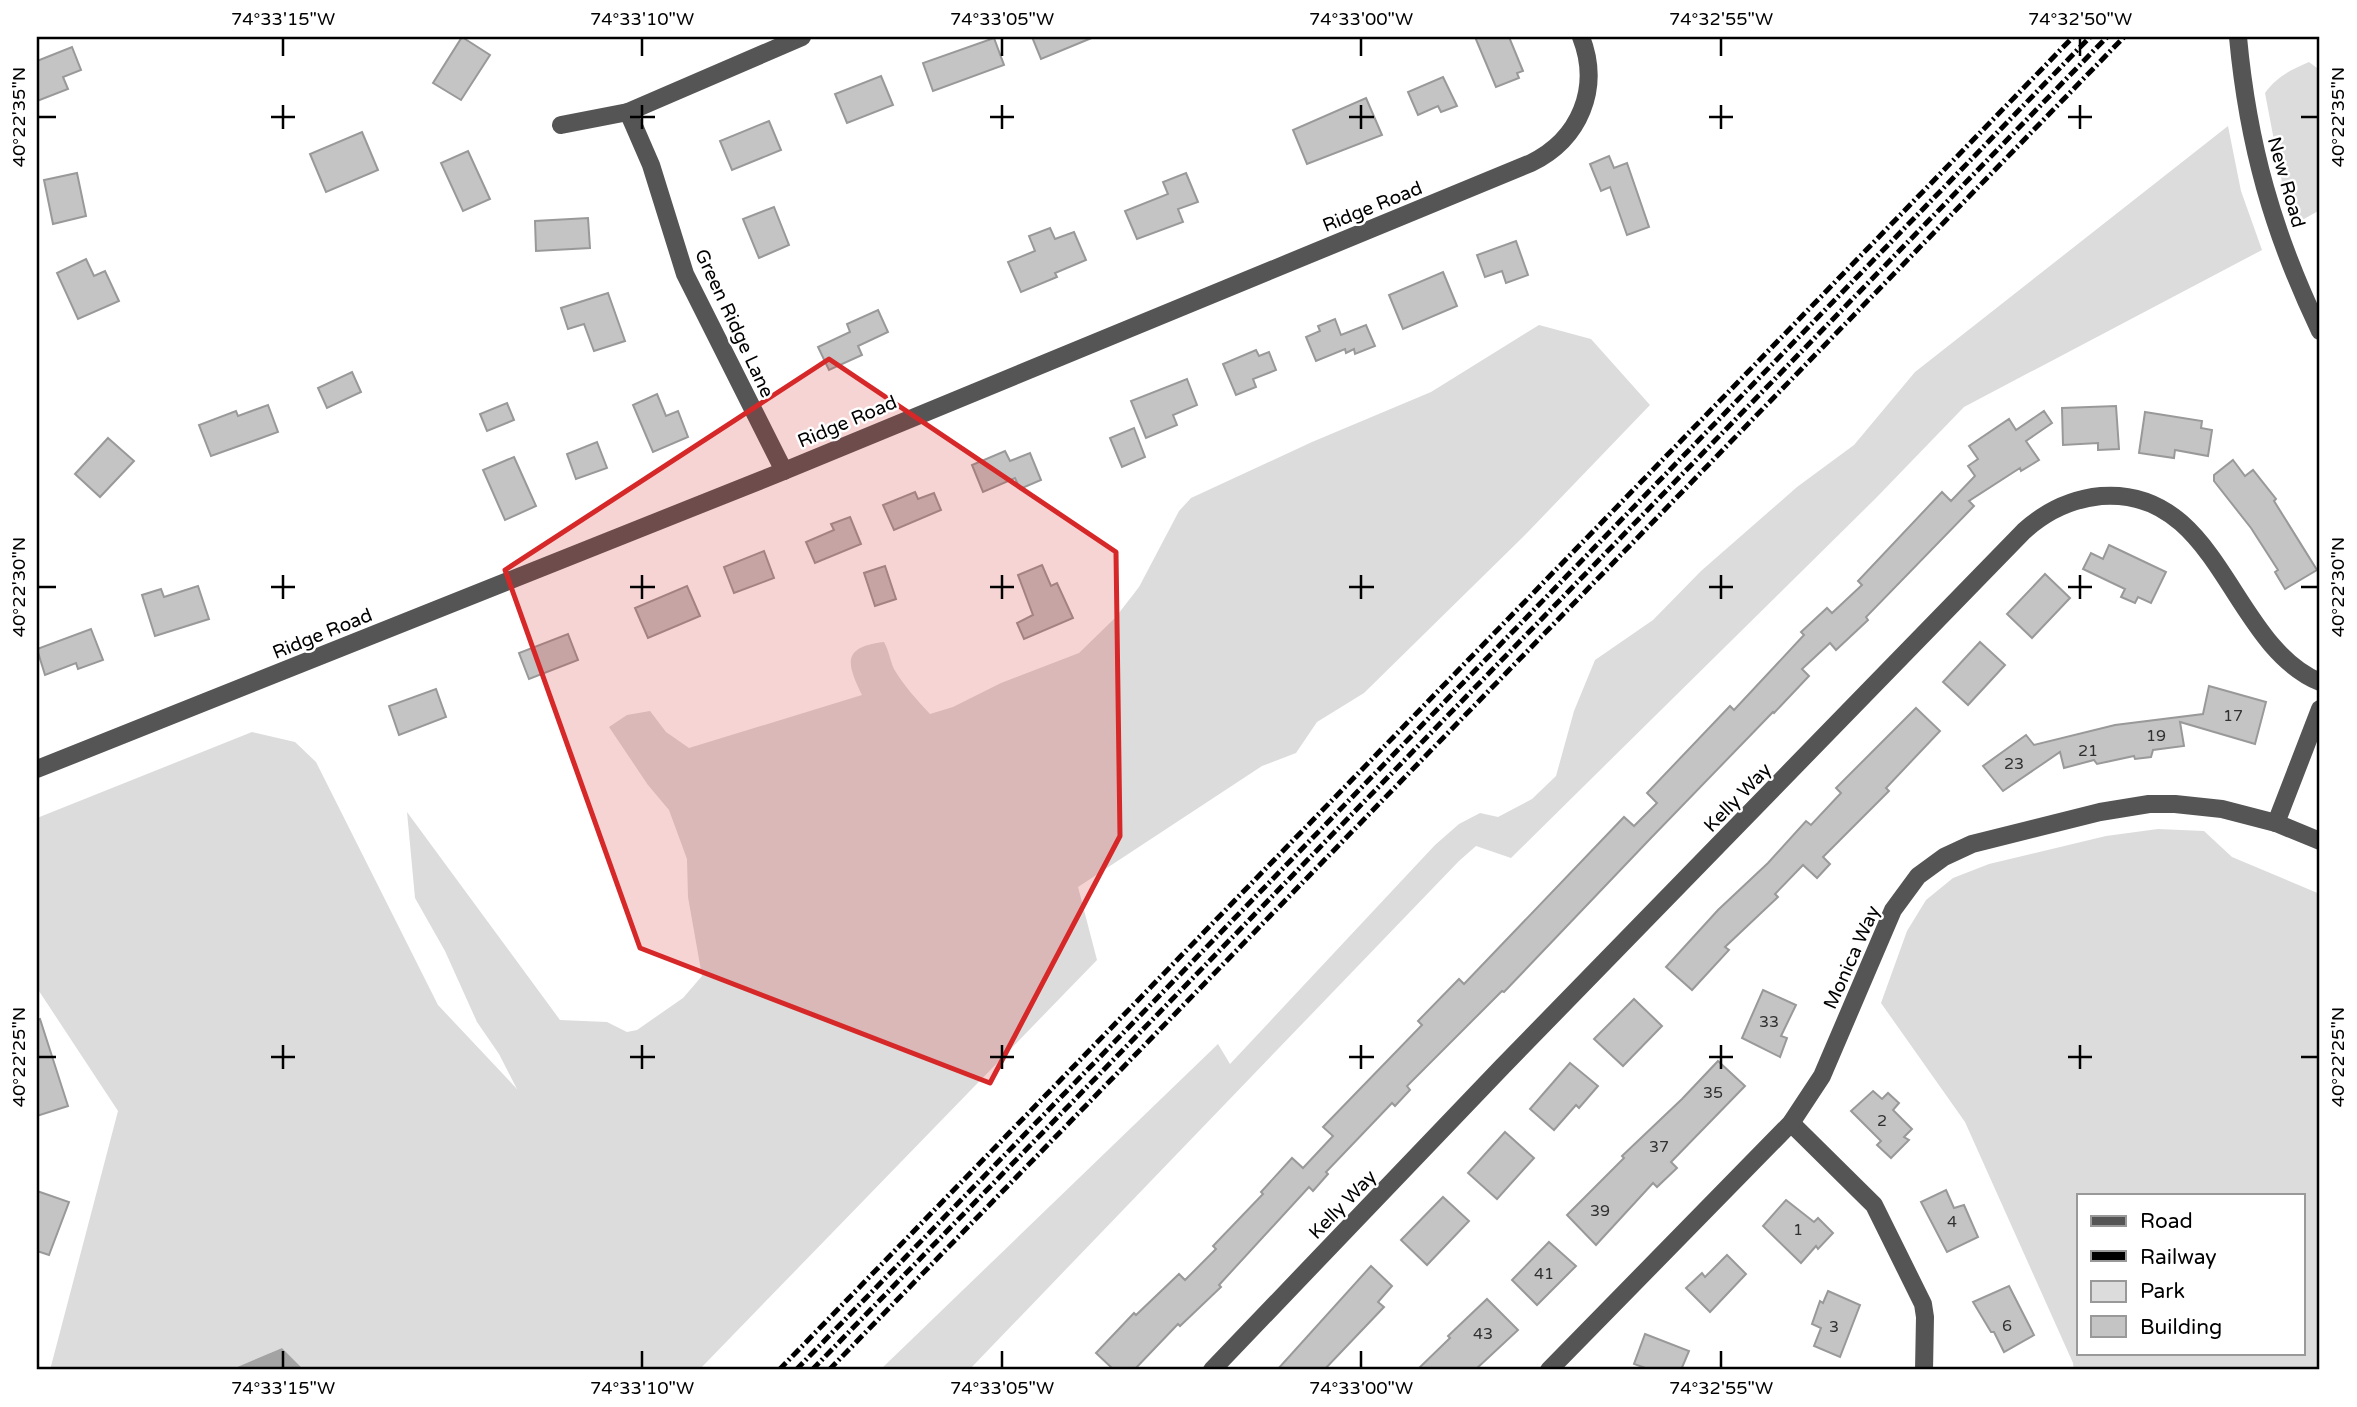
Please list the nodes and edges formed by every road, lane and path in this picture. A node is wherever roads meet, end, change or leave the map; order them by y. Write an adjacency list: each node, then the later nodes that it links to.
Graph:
1 (802, 37): 4 (street)
2 (1581, 37): 7 (street, Ridge Road)
3 (2238, 37): 6 (street, New Road)
4 (628, 111): 5 (street); 7 (street, Green Ridge Lane)
5 (561, 125)
6 (2320, 331)
7 (784, 471): 10 (street, Ridge Road)
8 (2320, 681): 15 (street, Kelly Way)
9 (2320, 709): 11 (street)
10 (37, 769)
11 (2276, 823): 12 (street, Monica Way); 13 (street, Monica Way)
12 (2320, 841)
13 (1791, 1123): 14 (street, Monica Way); 16 (street)
14 (1560, 1367)
15 (1212, 1370)
16 (1924, 1370)

